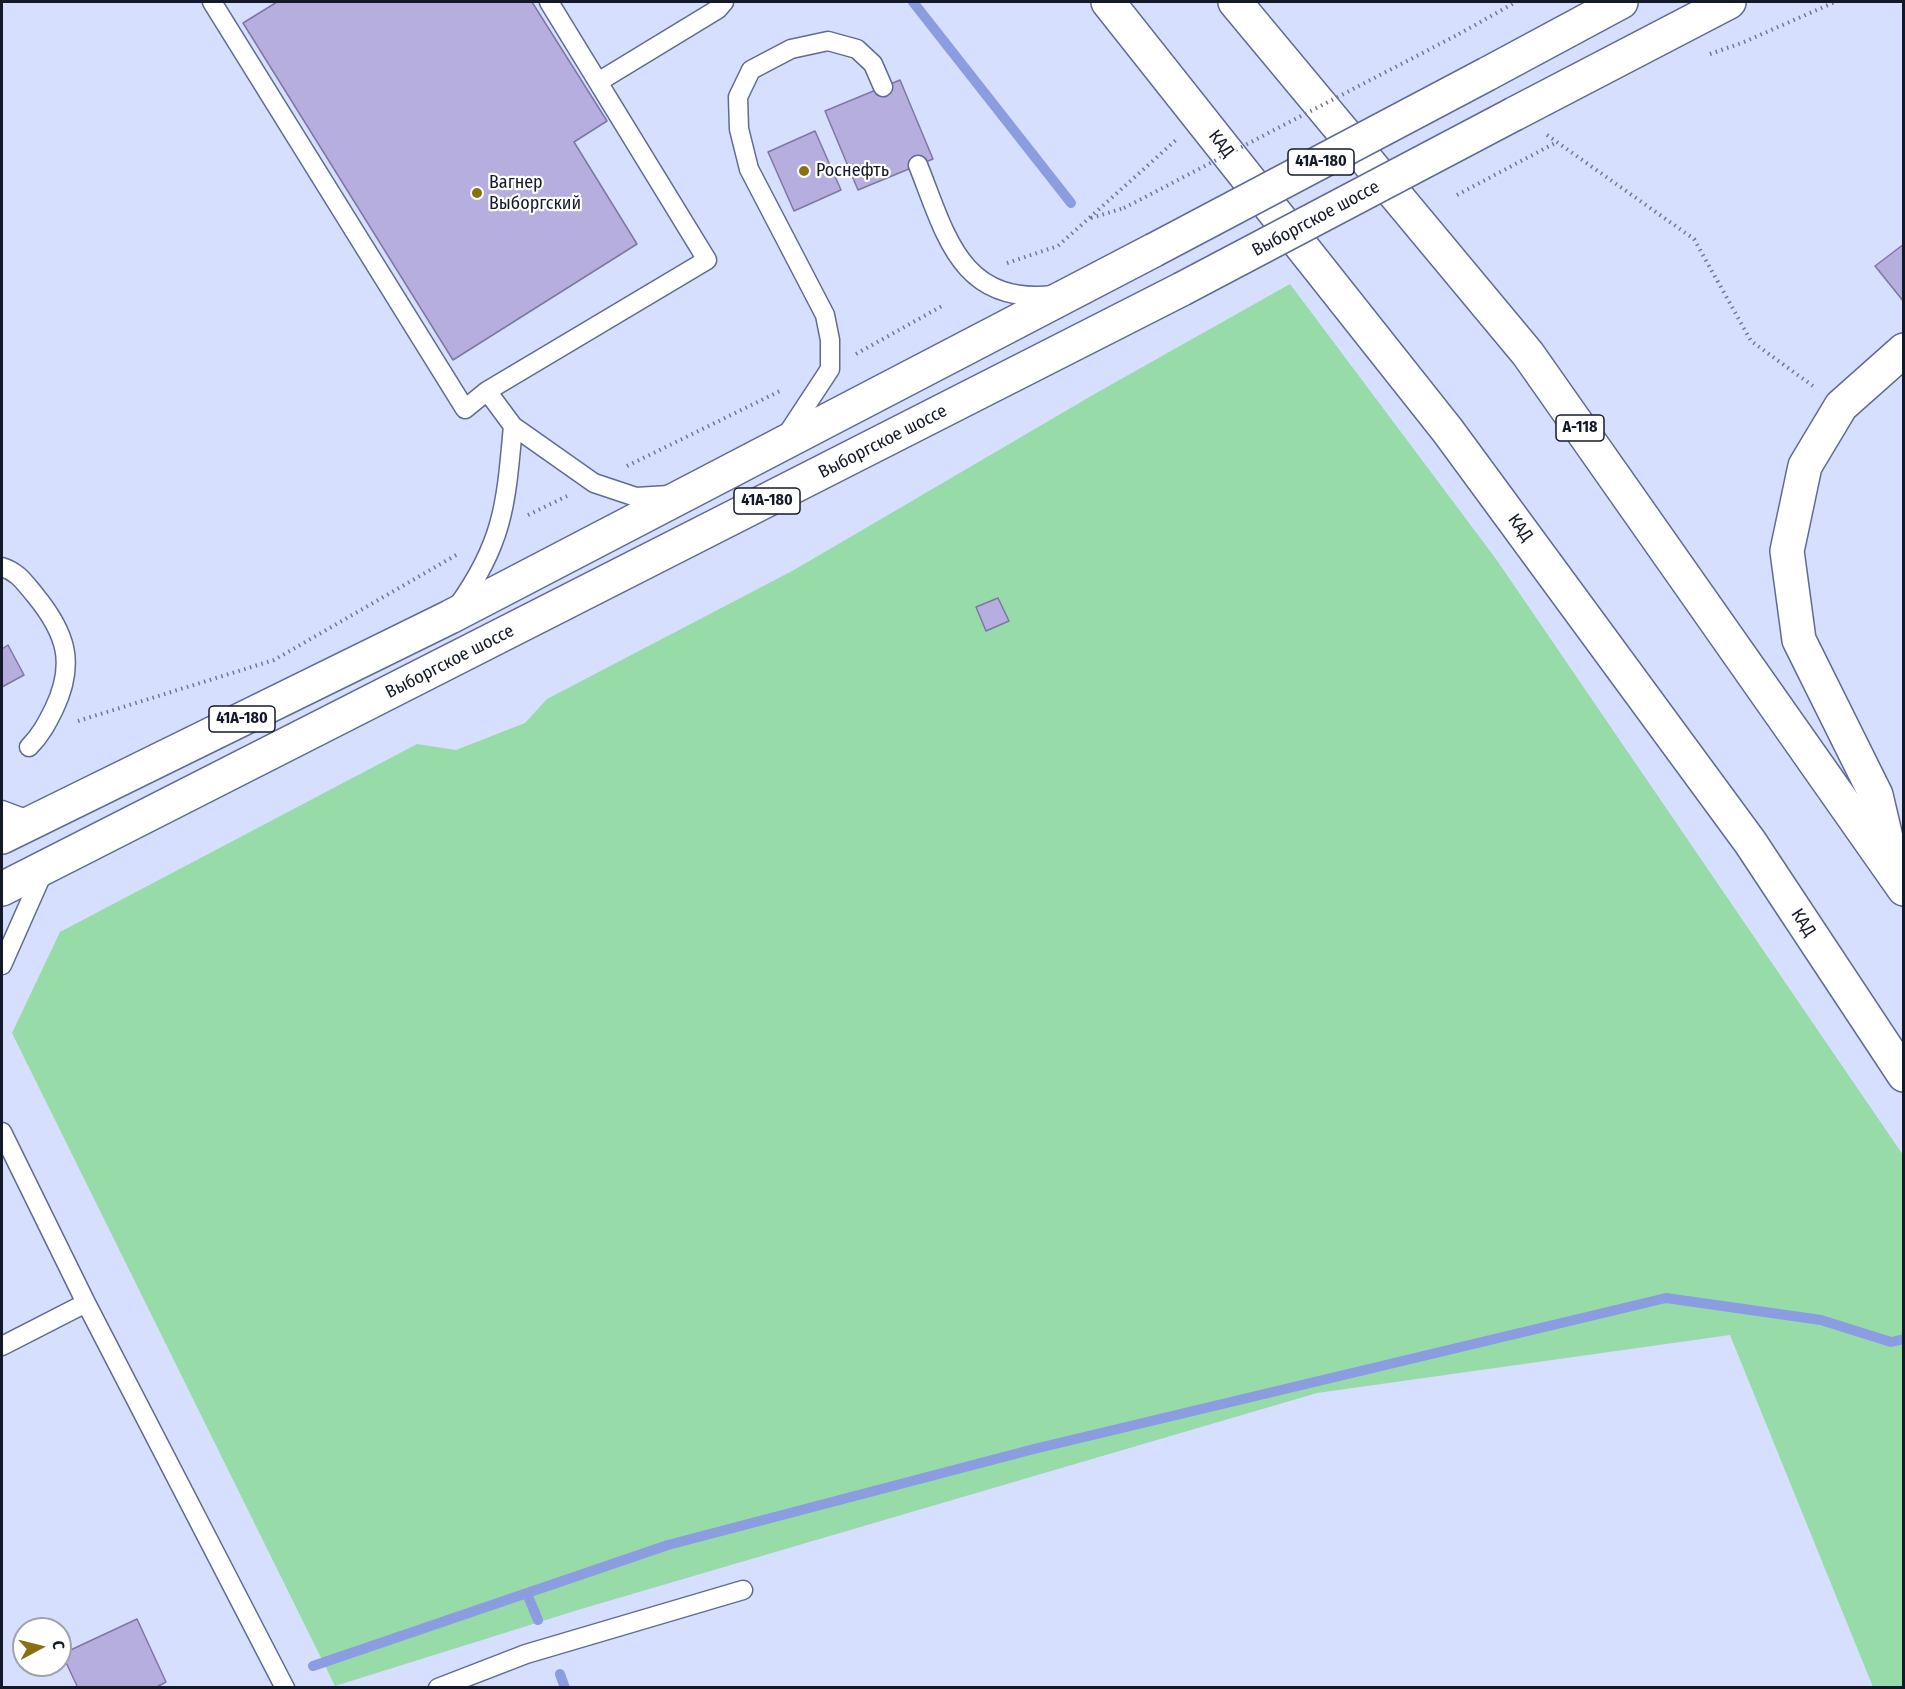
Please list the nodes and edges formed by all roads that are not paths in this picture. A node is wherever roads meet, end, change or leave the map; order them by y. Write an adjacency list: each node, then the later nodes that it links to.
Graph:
1 (212, 2): 13 (lane)
2 (549, 2): 8 (lane)
3 (724, 2): 8 (lane)
4 (1108, 2): 27 (main road, КАД)
5 (1235, 2): 24 (main road, А-118)
6 (1729, 2): 23 (main road, Выборгское шоссе / 41А-180, bridge)
7 (1609, 4): 11 (main road, 41А-180, bridge)
8 (598, 82): 13 (lane)
9 (883, 87): 15 (lane)
10 (918, 165): 11 (lane)
11 (1069, 293): 15 (main road, 41А-180)
12 (1900, 356): 24 (main road)
13 (488, 391): 14 (lane)
14 (513, 426): 16 (lane); 18 (lane)
15 (782, 442): 16 (main road, 41А-180)
16 (684, 495): 18 (main road, 41А-180)
17 (2, 567): 19 (lane)
18 (450, 617): 21 (main road, 41А-180)
19 (29, 747)
20 (2, 810): 21 (lane)
21 (34, 822): 22 (main road, 41А-180)
22 (2, 837)
23 (45, 867): 25 (main road, Выборгское шоссе / 41А-180); 26 (lane)
24 (1900, 883)
25 (2, 889)
26 (2, 965)
27 (1904, 1075)
28 (2, 1132): 29 (lane)
29 (86, 1303): 30 (lane); 32 (lane)
30 (2, 1346)
31 (743, 1590): 33 (lane)
32 (285, 1688)
33 (438, 1688)

